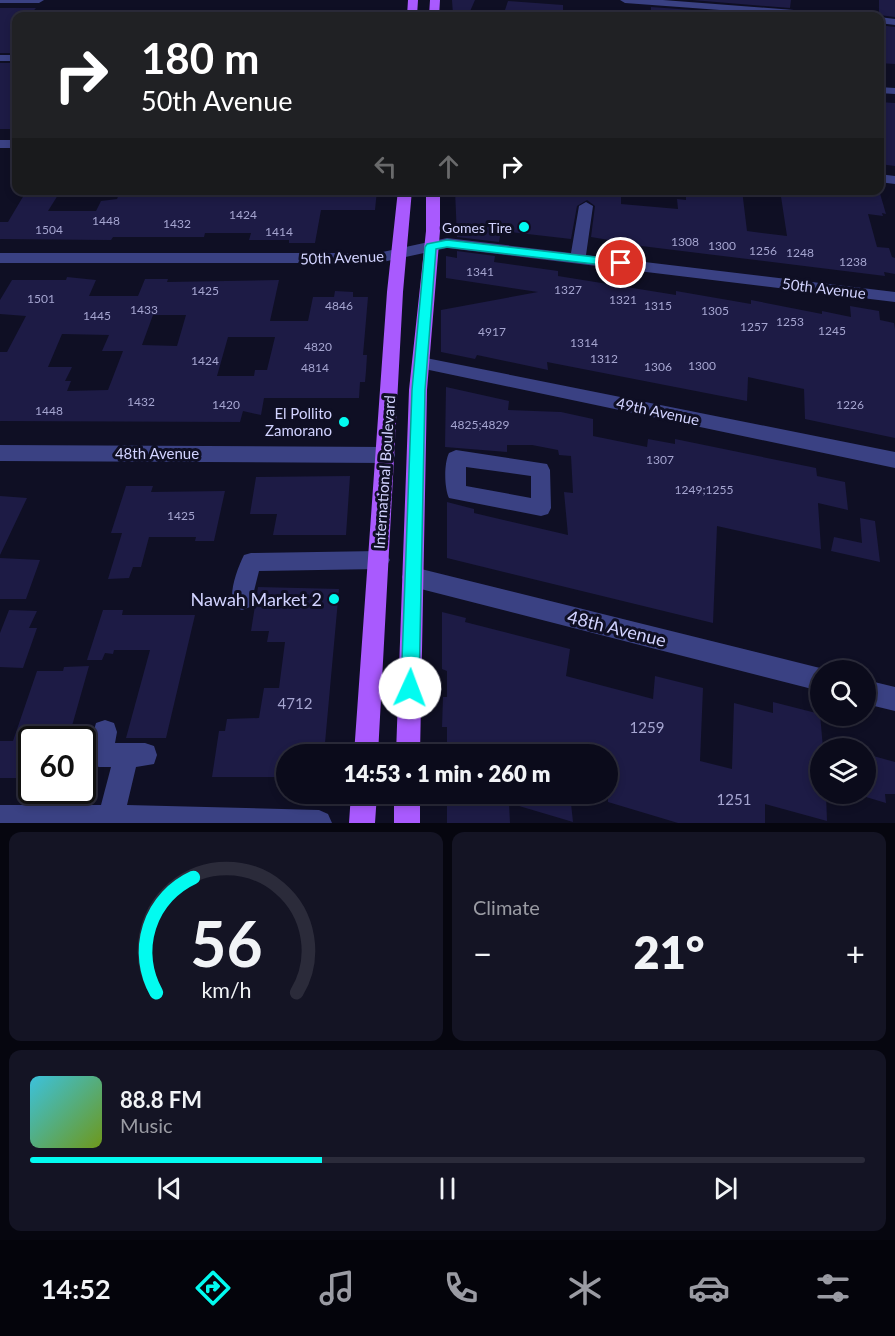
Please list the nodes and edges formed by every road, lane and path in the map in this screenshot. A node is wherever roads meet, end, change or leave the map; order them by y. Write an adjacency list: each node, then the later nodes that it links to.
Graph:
1 (0, 0): 2 (street)
2 (39, 0)
3 (625, 0): 4 (street)
4 (780, 12)
5 (405, 195): 9 (main road, International Boulevard)
6 (433, 195): 8 (main road, International Boulevard)
7 (586, 206): 11 (street)
8 (431, 247): 9 (street, 50th Avenue); 11 (street, 50th Avenue); 13 (main road, International Boulevard)
9 (399, 254): 10 (street, 50th Avenue); 15 (main road, International Boulevard)
10 (0, 258)
11 (578, 258): 12 (street, 50th Avenue)
12 (895, 297)
13 (421, 363): 17 (street, 49th Avenue); 19 (main road, International Boulevard)
14 (0, 453): 15 (street, 48th Avenue)
15 (386, 454): 18 (main road, International Boulevard)
16 (456, 458): 16 (street)
17 (895, 460)
18 (379, 560): 20 (street); 25 (main road, International Boulevard)
19 (413, 577): 21 (street, 48th Avenue); 26 (main road, International Boulevard)
20 (242, 600)
21 (810, 677)
22 (876, 694): 23 (street)
23 (895, 699)
24 (105, 732): 30 (street)
25 (367, 744)
26 (408, 744)
27 (364, 804): 33 (main road)
28 (407, 804): 34 (main road)
29 (0, 818): 30 (street)
30 (111, 818): 31 (street)
31 (212, 822): 32 (street)
32 (319, 823)
33 (363, 823)
34 (407, 823)

